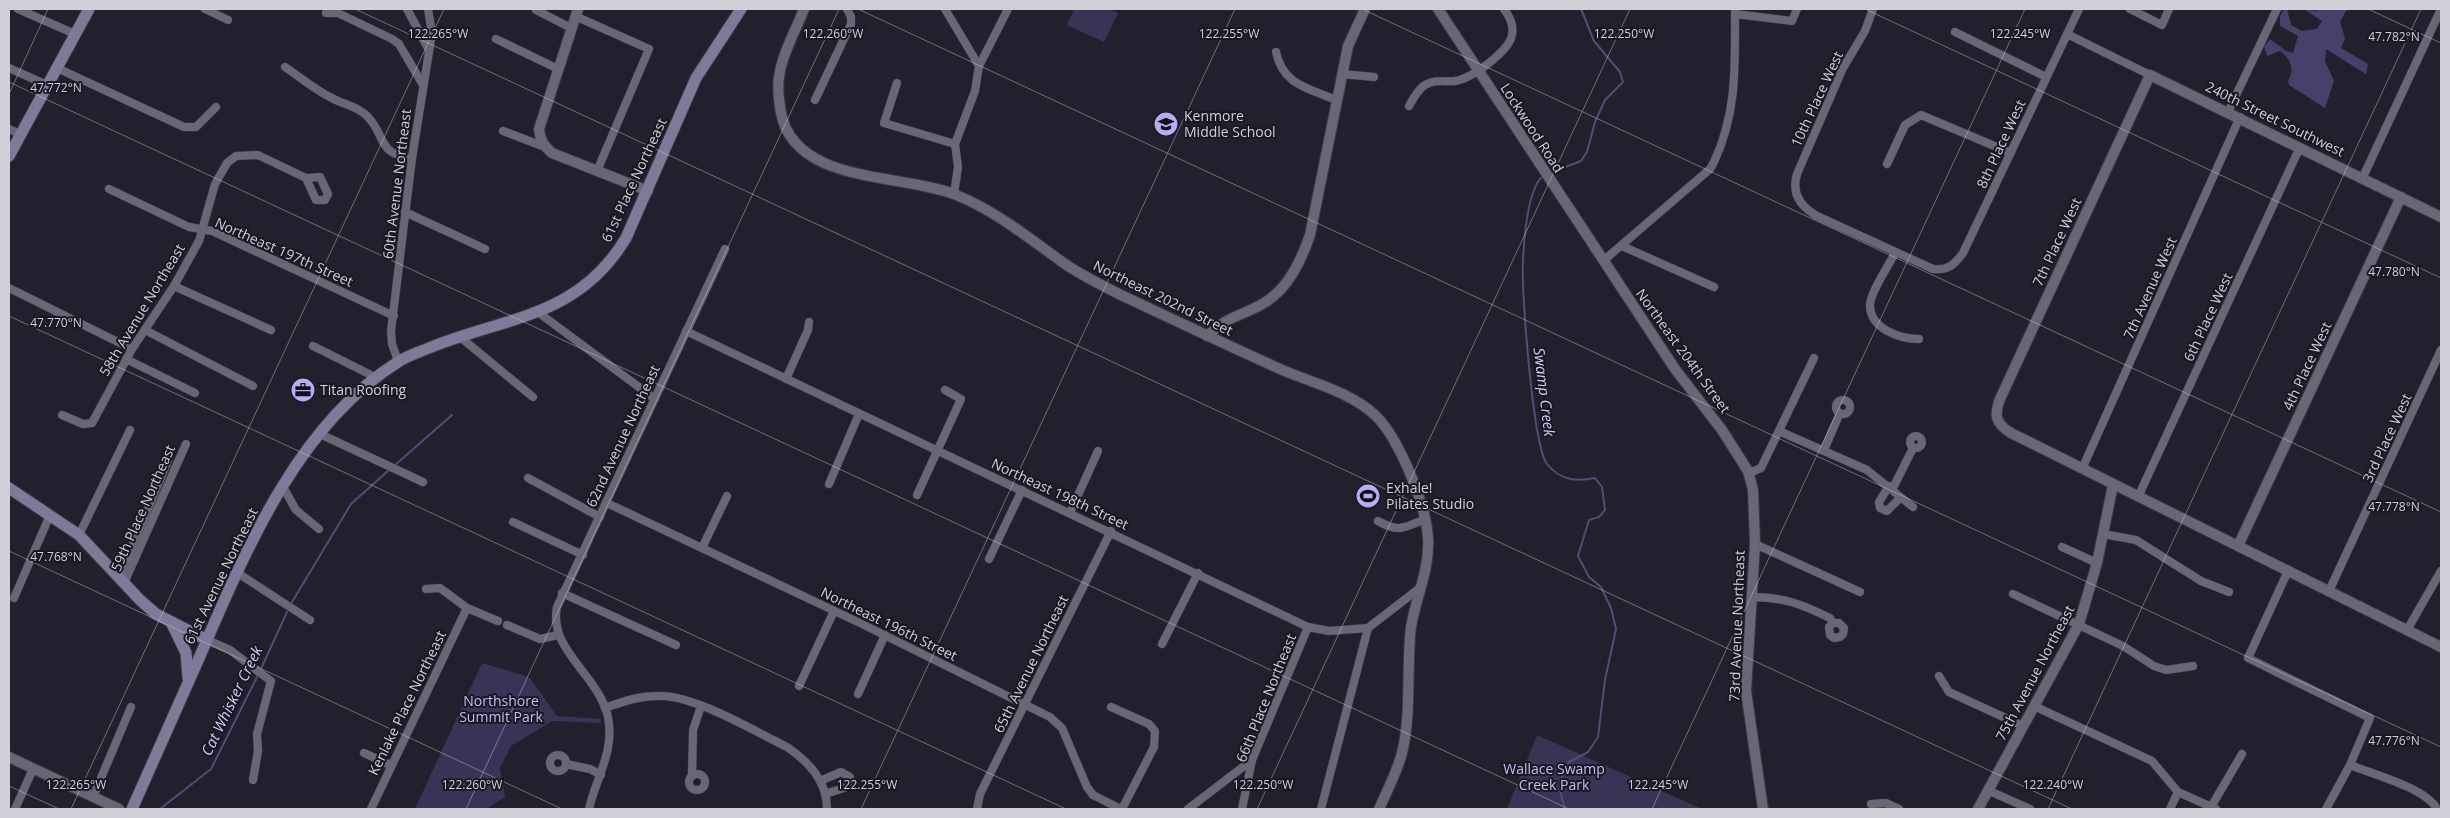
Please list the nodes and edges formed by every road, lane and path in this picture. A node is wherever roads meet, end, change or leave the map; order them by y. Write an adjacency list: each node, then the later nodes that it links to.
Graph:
1 (18, 9): 28 (street)
2 (89, 9): 28 (main road)
3 (205, 9): 25 (street)
4 (407, 9): 31 (street)
5 (428, 9): 31 (street, 60th Avenue Northeast)
6 (741, 9): 66 (main road, 61st Place Northeast)
7 (804, 9): 67 (street, Northeast 202nd Street)
8 (847, 9): 46 (street)
9 (946, 9): 33 (street)
10 (1008, 9): 33 (street)
11 (1365, 9): 39 (street)
12 (1438, 9): 38 (street, Lockwood Road)
13 (1504, 9): 38 (street)
14 (1797, 9): 22 (street)
15 (1873, 9): 75 (street, 10th Place West)
16 (2079, 9): 29 (street, 8th Place West)
17 (2130, 9): 18 (street)
18 (2170, 9)
19 (2277, 9): 50 (street)
20 (2441, 9): 64 (street)
21 (536, 10): 26 (street)
22 (1735, 11): 72 (street)
23 (576, 12): 26 (street); 62 (street)
24 (326, 13): 45 (street)
25 (228, 20)
26 (571, 28): 37 (street)
27 (1955, 32): 42 (street)
28 (75, 34): 36 (main road)
29 (2067, 34): 40 (street, 240th Street Southwest); 42 (street, 8th Place West)
30 (496, 39): 37 (street)
31 (429, 50): 45 (street, 60th Avenue Northeast)
32 (1276, 52): 47 (street)
33 (979, 66): 55 (street)
34 (285, 67): 60 (street)
35 (9, 68): 44 (street)
36 (56, 68): 44 (main road); 49 (street)
37 (558, 69): 56 (street)
38 (1478, 71): 48 (street); 76 (street, Lockwood Road)
39 (1342, 74): 41 (street); 47 (street)
40 (2150, 75): 50 (street, 240th Street Southwest); 115 (street, 7th Place West)
41 (1374, 77)
42 (2046, 77): 58 (street, 8th Place West)
43 (897, 83): 55 (street)
44 (47, 85): 54 (main road)
45 (423, 85): 60 (street, 60th Avenue Northeast)
46 (815, 100)
47 (1336, 100): 86 (street)
48 (1409, 106)
49 (216, 107)
50 (2228, 112): 51 (street, 240th Street Southwest)
51 (2240, 118): 57 (street, 240th Street Southwest); 115 (street, 7th Avenue West)
52 (9, 129): 54 (street)
53 (503, 131): 56 (street)
54 (20, 134): 59 (main road)
55 (955, 144): 67 (street)
56 (544, 147): 62 (street)
57 (2300, 147): 64 (street, 240th Street Southwest); 127 (street, 6th Place West)
58 (2011, 153): 61 (street); 75 (street, 8th Place West)
59 (9, 156)
60 (412, 158): 69 (street, 60th Avenue Northeast)
61 (1887, 164)
62 (596, 171): 66 (street)
63 (306, 178): 71 (street, 58th Avenue Northeast)
64 (2363, 178): 68 (street, 240th Street Southwest)
65 (109, 189): 71 (street, Northeast 197th Street)
66 (648, 191): 80 (main road, 61st Place Northeast)
67 (954, 194): 86 (street, Northeast 202nd Street)
68 (2401, 197): 70 (street, 240th Street Southwest); 142 (street, 4th Place West)
69 (405, 212): 73 (street); 81 (street, 60th Avenue Northeast)
70 (2441, 217)
71 (202, 229): 77 (street, 58th Avenue Northeast); 81 (street, Northeast 197th Street)
72 (1622, 246): 76 (street); 78 (street)
73 (485, 249)
74 (725, 249): 85 (street, 62nd Avenue Northeast)
75 (1895, 253): 88 (street)
76 (1603, 262): 113 (street, Northeast 204th Street)
77 (174, 286): 83 (street, 58th Avenue Northeast); 84 (street)
78 (1714, 287)
79 (9, 288): 90 (street)
80 (539, 313): 87 (main road, 61st Place Northeast); 101 (street)
81 (394, 316): 94 (street, 60th Avenue Northeast)
82 (809, 322): 96 (street)
83 (145, 330): 90 (street, 58th Avenue Northeast); 97 (street)
84 (271, 330)
85 (686, 331): 96 (street, Northeast 198th Street); 101 (street, 62nd Avenue Northeast)
86 (1208, 336): 134 (street, Northeast 202nd Street)
87 (460, 337): 94 (main road, 61st Place Northeast); 100 (street)
88 (1919, 339)
89 (313, 346): 95 (street)
90 (132, 348): 93 (street, 58th Avenue Northeast)
91 (2441, 350): 155 (street, 3rd Place West)
92 (1814, 358): 106 (street)
93 (126, 359): 99 (street); 104 (street, 58th Avenue Northeast)
94 (398, 362): 95 (main road, 61st Avenue Northeast)
95 (377, 378): 107 (main road, 61st Avenue Northeast)
96 (786, 379): 103 (street, Northeast 198th Street)
97 (254, 386)
98 (945, 390): 111 (street)
99 (195, 393)
100 (533, 397)
101 (655, 399): 129 (street, 62nd Avenue Northeast)
102 (1840, 413): 110 (street)
103 (859, 414): 111 (street, Northeast 198th Street); 119 (street)
104 (62, 415)
105 (130, 430): 140 (street)
106 (1779, 431): 110 (street); 116 (street)
107 (320, 434): 118 (street); 121 (main road, 61st Avenue Northeast)
108 (186, 444): 152 (street, 59th Place Northeast)
109 (1913, 448): 122 (street)
110 (1824, 450): 122 (street)
111 (938, 451): 123 (street, Northeast 198th Street); 125 (street)
112 (1098, 451): 131 (street)
113 (1740, 457): 116 (street, 73rd Avenue Northeast)
114 (168, 461): 152 (street, 59th Place Northeast)
115 (2082, 469): 120 (street)
116 (1749, 474): 141 (street, 73rd Avenue Northeast)
117 (528, 478): 133 (street)
118 (423, 482)
119 (829, 484)
120 (2112, 485): 127 (street); 139 (street, 75th Avenue Northeast)
121 (282, 487): 137 (street); 150 (main road, 61st Avenue Northeast)
122 (1891, 488): 128 (street); 128 (street)
123 (1022, 490): 131 (street, Northeast 198th Street); 146 (street)
124 (11, 491): 132 (main road)
125 (917, 495)
126 (727, 496): 144 (street)
127 (2138, 497): 142 (street)
128 (1900, 498): 130 (street)
129 (607, 503): 133 (street, 62nd Avenue Northeast); 144 (street, Northeast 196th Street)
130 (1913, 507)
131 (1070, 513): 138 (street, Northeast 198th Street)
132 (50, 515): 140 (main road); 161 (street)
133 (600, 517): 145 (street, 62nd Avenue Northeast)
134 (1425, 518): 135 (street); 153 (street, Northeast 202nd Street)
135 (1378, 521)
136 (513, 522): 145 (street)
137 (318, 529)
138 (1111, 531): 151 (street, Northeast 198th Street); 184 (street, 65th Avenue Northeast)
139 (2103, 534): 147 (street, 75th Avenue Northeast); 157 (street)
140 (79, 535): 152 (main road)
141 (1754, 544): 156 (street); 160 (street, 73rd Avenue Northeast)
142 (2238, 546): 148 (street)
143 (2062, 547): 147 (street)
144 (702, 548): 163 (street, Northeast 196th Street)
145 (582, 555): 158 (street, 62nd Avenue Northeast)
146 (989, 559)
147 (2097, 563): 168 (street, 75th Avenue Northeast)
148 (2288, 571): 155 (street); 197 (street)
149 (2441, 571): 172 (street)
150 (236, 572): 164 (street); 175 (main road, 61st Avenue Northeast)
151 (1198, 573): 170 (street, Northeast 198th Street); 176 (street)
152 (121, 580): 167 (main road)
153 (1421, 587): 171 (street); 220 (street, Northeast 202nd Street)
154 (426, 589): 162 (street)
155 (2329, 591): 172 (street)
156 (1860, 592)
157 (2229, 592)
158 (562, 593): 173 (street, 62nd Avenue Northeast); 177 (street)
159 (2013, 594): 168 (street)
160 (1751, 597): 166 (street); 221 (street, 73rd Avenue Northeast)
161 (14, 598)
162 (467, 608): 165 (street); 196 (street, Kenlake Place Northeast)
163 (834, 611): 174 (street, Northeast 196th Street); 182 (street)
164 (310, 620)
165 (498, 621)
166 (1833, 623)
167 (172, 624): 175 (main road); 181 (main road)
168 (2079, 624): 179 (street); 186 (street, 75th Avenue Northeast)
169 (507, 625): 173 (street)
170 (1308, 627): 171 (street, Northeast 198th Street); 194 (street, 66th Place Northeast)
171 (1368, 628): 219 (street)
172 (2407, 630): 178 (street)
173 (558, 635): 189 (street)
174 (885, 635): 183 (street); 184 (street, Northeast 196th Street)
175 (207, 640): 181 (main road, 61st Avenue Northeast); 201 (street)
176 (1162, 644)
177 (676, 645)
178 (2441, 647)
179 (2192, 666)
180 (1939, 676): 190 (street)
181 (188, 683): 211 (main road, 61st Avenue Northeast)
182 (799, 686)
183 (858, 694)
184 (1025, 703): 215 (street, 65th Avenue Northeast); 216 (street, Northeast 196th Street)
185 (701, 706): 189 (street); 200 (street); 202 (street)
186 (2034, 706): 190 (street, 75th Avenue Northeast); 204 (street)
187 (131, 707): 206 (street)
188 (1111, 707): 216 (street)
189 (605, 708): 199 (street)
190 (2023, 726): 203 (street, 75th Avenue Northeast)
191 (364, 753): 196 (street)
192 (2242, 754): 208 (street)
193 (9, 758): 198 (street)
194 (1252, 760): 217 (street); 218 (street, 66th Place Northeast)
195 (566, 764): 199 (street)
196 (390, 765): 212 (street, Kenlake Place Northeast)
197 (2350, 766): 226 (street); 227 (street)
198 (33, 769): 206 (street); 209 (street)
199 (601, 775): 213 (street)
200 (692, 776)
201 (253, 780)
202 (820, 780): 205 (street); 205 (street)
203 (1987, 790): 223 (street, 75th Avenue Northeast); 224 (street)
204 (2178, 792): 208 (street); 225 (street)
205 (826, 794): 214 (street)
206 (93, 797): 210 (street)
207 (1871, 804): 222 (street)
208 (2214, 808)
209 (15, 809)
210 (119, 809)
211 (132, 809)
212 (371, 809)
213 (589, 809)
214 (827, 809)
215 (977, 809)
216 (1122, 809)
217 (1188, 809)
218 (1242, 809)
219 (1321, 809)
220 (1379, 809)
221 (1763, 809)
222 (1899, 809)
223 (1978, 809)
224 (2030, 809)
225 (2170, 809)
226 (2326, 809)
227 (2437, 809)

